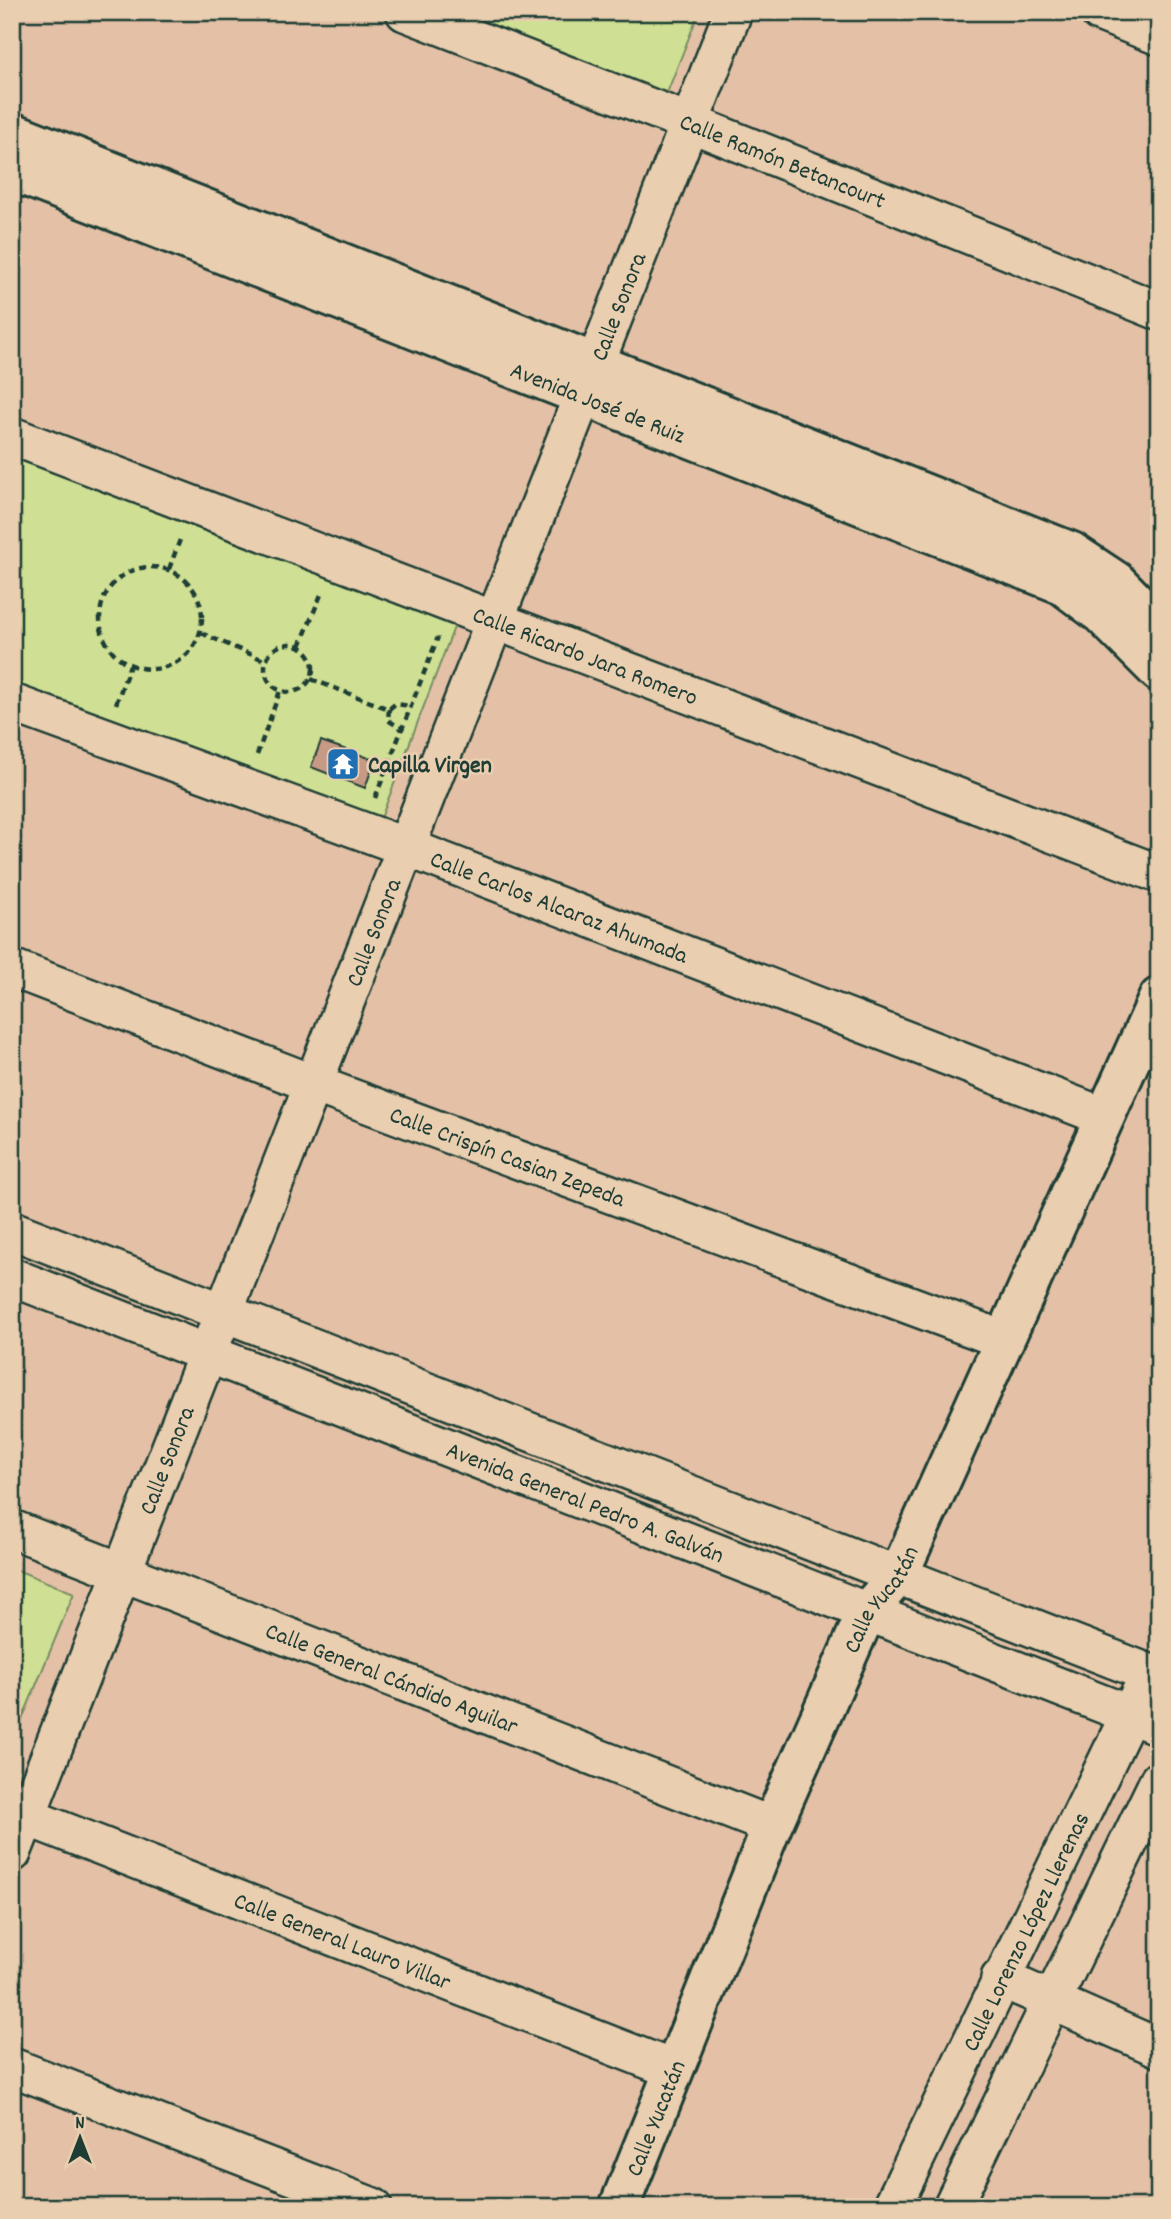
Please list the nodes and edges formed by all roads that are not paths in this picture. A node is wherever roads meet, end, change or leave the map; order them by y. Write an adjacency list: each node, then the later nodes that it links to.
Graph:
1 (404, 12): 5 (street, Calle Ramón Betancourt)
2 (733, 12): 5 (street, Calle Sonora)
3 (1099, 12): 4 (street)
4 (1159, 36)
5 (690, 123): 8 (street, Calle Ramón Betancourt); 9 (street, Calle Sonora)
6 (12, 132): 9 (street, Avenida José de Ruiz)
7 (12, 171): 9 (street, Avenida José de Ruiz)
8 (1159, 312)
9 (590, 379): 11 (street, Calle Sonora); 12 (street, Avenida José de Ruiz); 13 (street, Avenida José de Ruiz)
10 (12, 436): 11 (street, Calle Ricardo Jara Romero)
11 (496, 618): 15 (street, Calle Sonora); 16 (street, Calle Ricardo Jara Romero)
12 (1159, 625)
13 (1159, 671)
14 (12, 703): 15 (street, Calle Carlos Alcaraz Ahumada)
15 (406, 847): 19 (street, Calle Sonora); 20 (street, Calle Carlos Alcaraz Ahumada)
16 (1159, 874)
17 (12, 968): 19 (street, Calle Crispín Casian Zepeda)
18 (1159, 997): 20 (street, Calle Yucatán)
19 (314, 1084): 23 (street, Calle Sonora); 24 (street, Calle Crispín Casian Zepeda)
20 (1105, 1117): 24 (street, Calle Yucatán)
21 (12, 1230): 23 (street, Avenida General Pedro A. Galván)
22 (12, 1277): 25 (street, Avenida General Pedro A. Galván)
23 (224, 1312): 25 (street, Calle Sonora); 28 (street, Avenida General Pedro A. Galván)
24 (1004, 1340): 28 (street, Calle Yucatán)
25 (208, 1353): 27 (street, Calle Sonora); 29 (street, Avenida General Pedro A. Galván)
26 (12, 1529): 27 (street, Calle General Cándido Aguilar)
27 (122, 1572): 33 (street, Calle Sonora); 34 (street, Calle General Cándido Aguilar)
28 (898, 1576): 29 (street, Calle Yucatán); 30 (street, Avenida General Pedro A. Galván)
29 (867, 1611): 31 (street, Avenida General Pedro A. Galván); 34 (street, Calle Yucatán)
30 (1156, 1668): 31 (street, Calle Lorenzo López Llerenas)
31 (1144, 1720): 36 (street, Calle Lorenzo López Llerenas)
32 (1159, 1780): 37 (street)
33 (20, 1814): 35 (street, Calle Sonora); 40 (street, Calle General Lauro Villar)
34 (772, 1826): 40 (street, Calle Yucatán)
35 (12, 1853)
36 (1000, 1978): 37 (street); 43 (street, Calle Lorenzo López Llerenas)
37 (1052, 2003): 38 (street); 44 (street)
38 (1159, 2048)
39 (12, 2067): 41 (street)
40 (672, 2069): 42 (street, Calle Yucatán)
41 (373, 2207)
42 (619, 2207)
43 (892, 2207)
44 (952, 2207)

